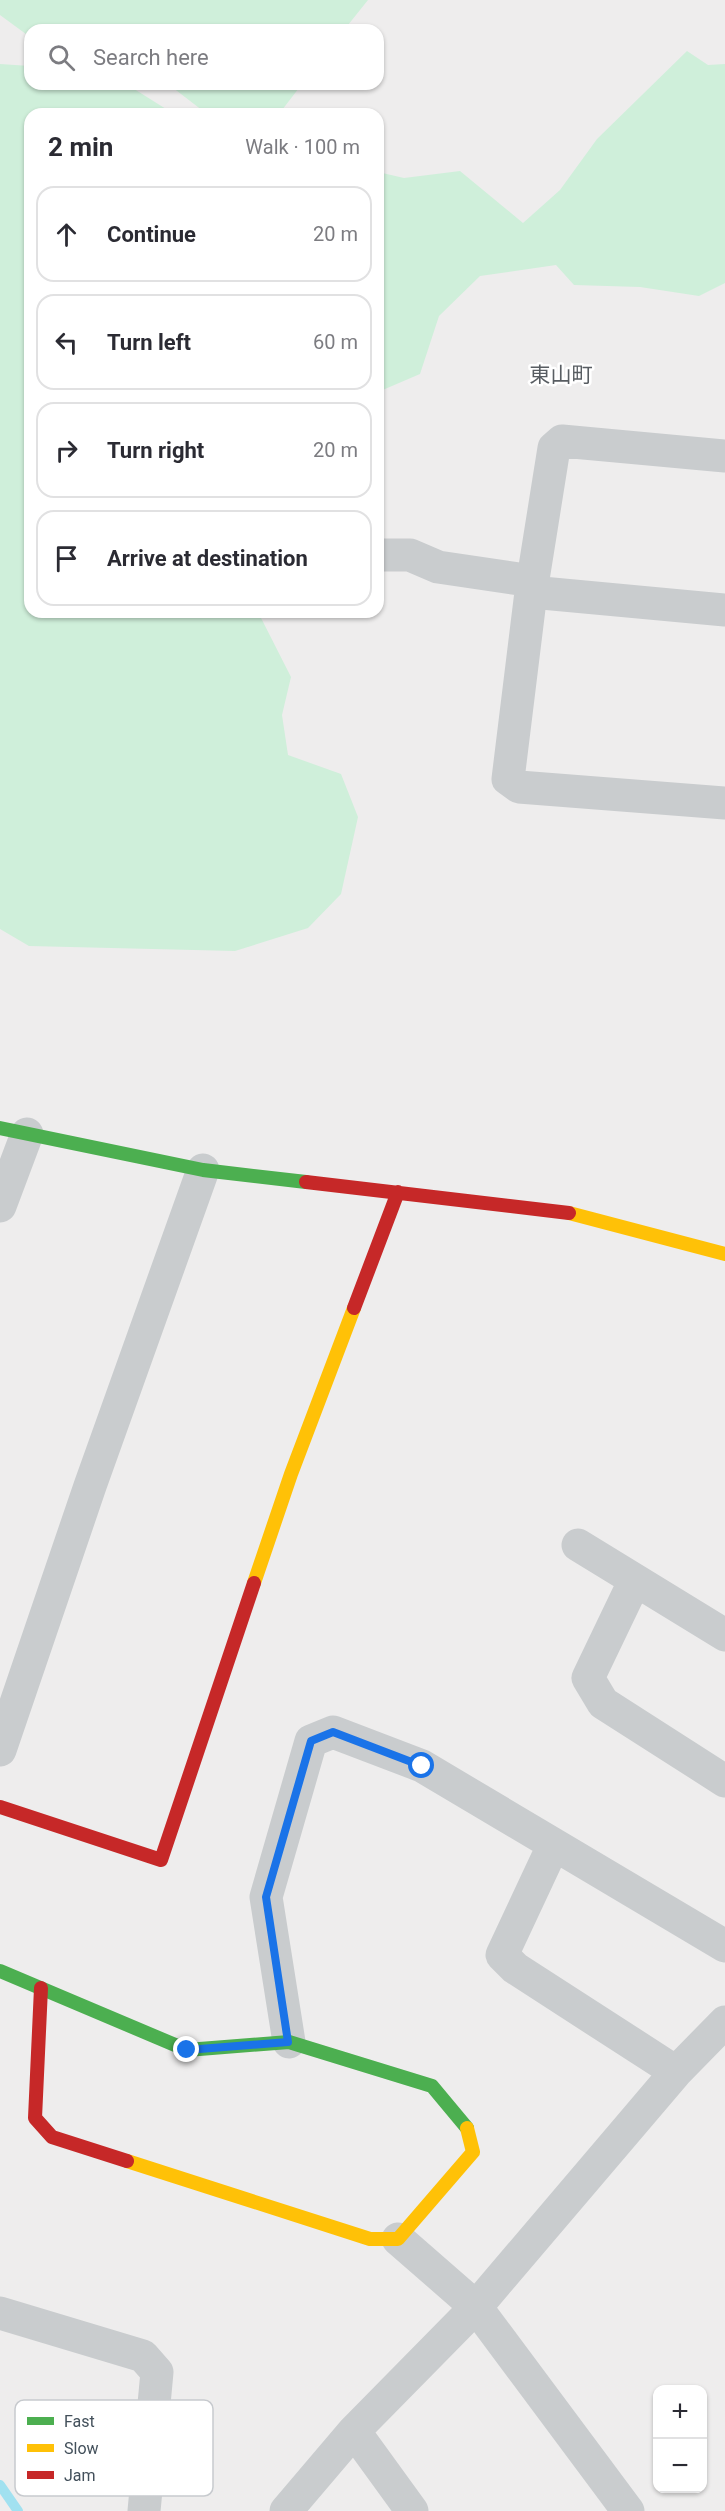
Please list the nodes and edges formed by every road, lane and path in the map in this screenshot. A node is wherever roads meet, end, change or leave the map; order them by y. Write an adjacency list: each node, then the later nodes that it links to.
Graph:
1 (725, 456): 3 (street)
2 (384, 555): 3 (street)
3 (532, 587): 4 (street); 5 (street)
4 (725, 610)
5 (725, 803)
6 (14, 1131): 7 (street); 9 (street)
7 (203, 1170): 8 (street); 14 (street)
8 (398, 1192): 10 (street); 16 (street)
9 (0, 1206)
10 (725, 1254)
11 (578, 1545): 12 (street)
12 (635, 1580): 13 (street); 15 (street)
13 (725, 1635)
14 (0, 1750)
15 (725, 1781)
16 (0, 1808)
17 (553, 1846): 18 (street); 22 (street); 23 (street)
18 (725, 1946)
19 (0, 1971): 20 (street)
20 (41, 1988): 22 (street); 24 (street)
21 (725, 2022): 23 (street)
22 (288, 2042): 24 (street)
23 (676, 2072): 25 (street)
24 (398, 2239): 25 (street)
25 (476, 2307): 28 (street); 33 (street)
26 (0, 2313): 27 (street)
27 (154, 2400)
28 (354, 2431): 31 (street); 32 (street)
29 (145, 2496): 30 (street)
30 (144, 2511)
31 (286, 2511)
32 (412, 2511)
33 (628, 2511)

